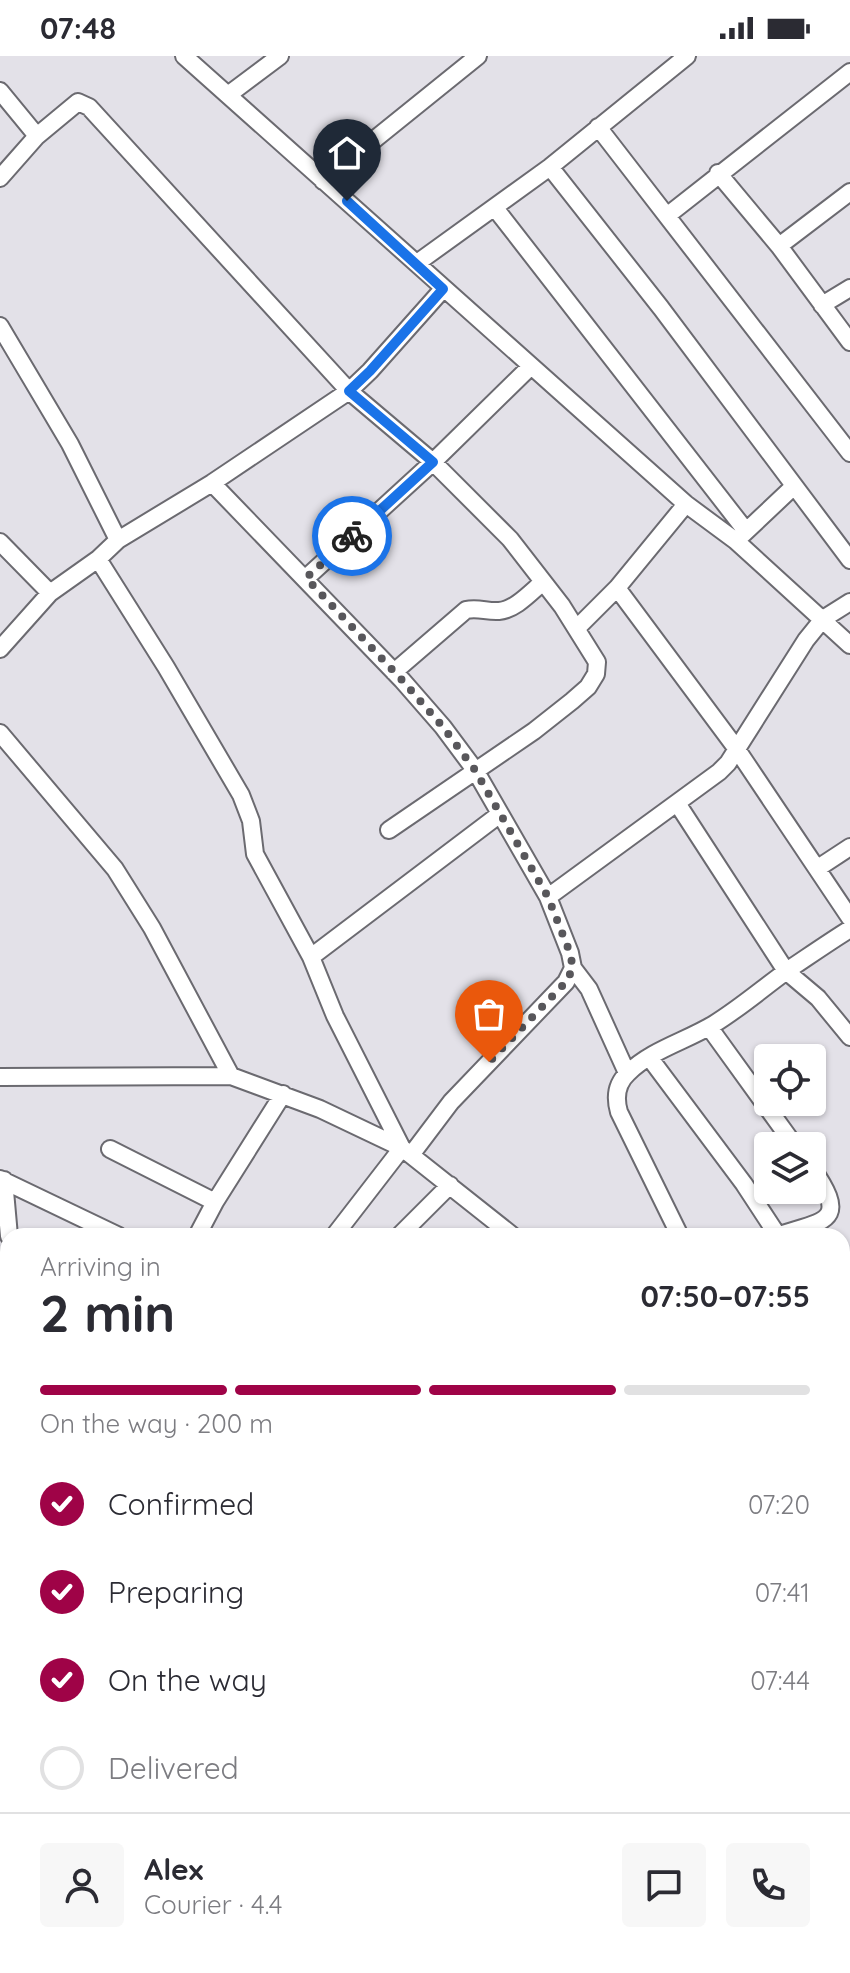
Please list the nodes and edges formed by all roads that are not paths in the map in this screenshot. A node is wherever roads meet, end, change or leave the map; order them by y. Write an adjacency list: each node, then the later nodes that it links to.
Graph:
1 (184, 56): 7 (street)
2 (478, 56): 13 (street)
3 (687, 56): 8 (street)
4 (278, 57): 7 (street)
5 (850, 72): 11 (street)
6 (0, 91): 9 (street)
7 (228, 95): 13 (street)
8 (598, 127): 10 (street); 16 (street)
9 (37, 136): 12 (street); 25 (street)
10 (550, 167): 15 (street); 29 (street)
11 (718, 173): 16 (street); 17 (street)
12 (0, 178)
13 (323, 181): 18 (street)
14 (850, 192): 17 (street)
15 (495, 208): 18 (street); 31 (street)
16 (668, 215): 26 (street)
17 (779, 246): 21 (street)
18 (417, 263): 20 (street)
19 (850, 288): 21 (street)
20 (443, 289): 24 (street); 25 (street)
21 (822, 305): 23 (street)
22 (0, 326): 32 (street)
23 (850, 342)
24 (531, 366): 27 (street); 30 (street)
25 (349, 391): 27 (street); 28 (street)
26 (850, 453)
27 (433, 462): 36 (street); 37 (street)
28 (212, 483): 32 (street); 36 (street)
29 (793, 487): 31 (street); 35 (street)
30 (686, 504): 31 (street); 38 (street)
31 (741, 536): 41 (street)
32 (118, 540): 34 (street)
33 (0, 542): 39 (street)
34 (98, 559): 39 (street); 57 (street)
35 (850, 560)
36 (306, 578): 45 (street)
37 (543, 582): 42 (street); 45 (street)
38 (617, 588): 42 (street); 47 (street)
39 (50, 593): 44 (street)
40 (850, 602): 41 (street)
41 (823, 619): 43 (street); 47 (street)
42 (577, 628): 48 (street)
43 (850, 645)
44 (0, 649)
45 (394, 672): 48 (street)
46 (0, 733): 64 (street)
47 (736, 748): 49 (street); 53 (street)
48 (475, 770): 50 (street); 51 (street)
49 (677, 803): 54 (street); 59 (street)
50 (500, 814): 54 (street); 57 (street)
51 (389, 830)
52 (850, 847): 53 (street)
53 (818, 868): 55 (street)
54 (548, 897): 58 (street)
55 (850, 918)
56 (850, 929): 59 (street)
57 (311, 957): 69 (street)
58 (573, 968): 63 (street); 69 (street)
59 (786, 971): 60 (street); 61 (street)
60 (709, 1027): 62 (street); 67 (street)
61 (850, 1037)
62 (649, 1057): 63 (street); 81 (street)
63 (627, 1073): 80 (street)
64 (231, 1076): 65 (street); 66 (street)
65 (0, 1077)
66 (283, 1094): 69 (street); 73 (street)
67 (785, 1132)
68 (110, 1149): 73 (street)
69 (406, 1151): 71 (street); 77 (street)
70 (2, 1179): 74 (street); 75 (street)
71 (450, 1185): 78 (street); 79 (street)
72 (826, 1188): 82 (street)
73 (215, 1202): 76 (street)
74 (8, 1228)
75 (103, 1228)
76 (201, 1228)
77 (341, 1228)
78 (407, 1228)
79 (503, 1228)
80 (676, 1228)
81 (772, 1228)
82 (804, 1228)

